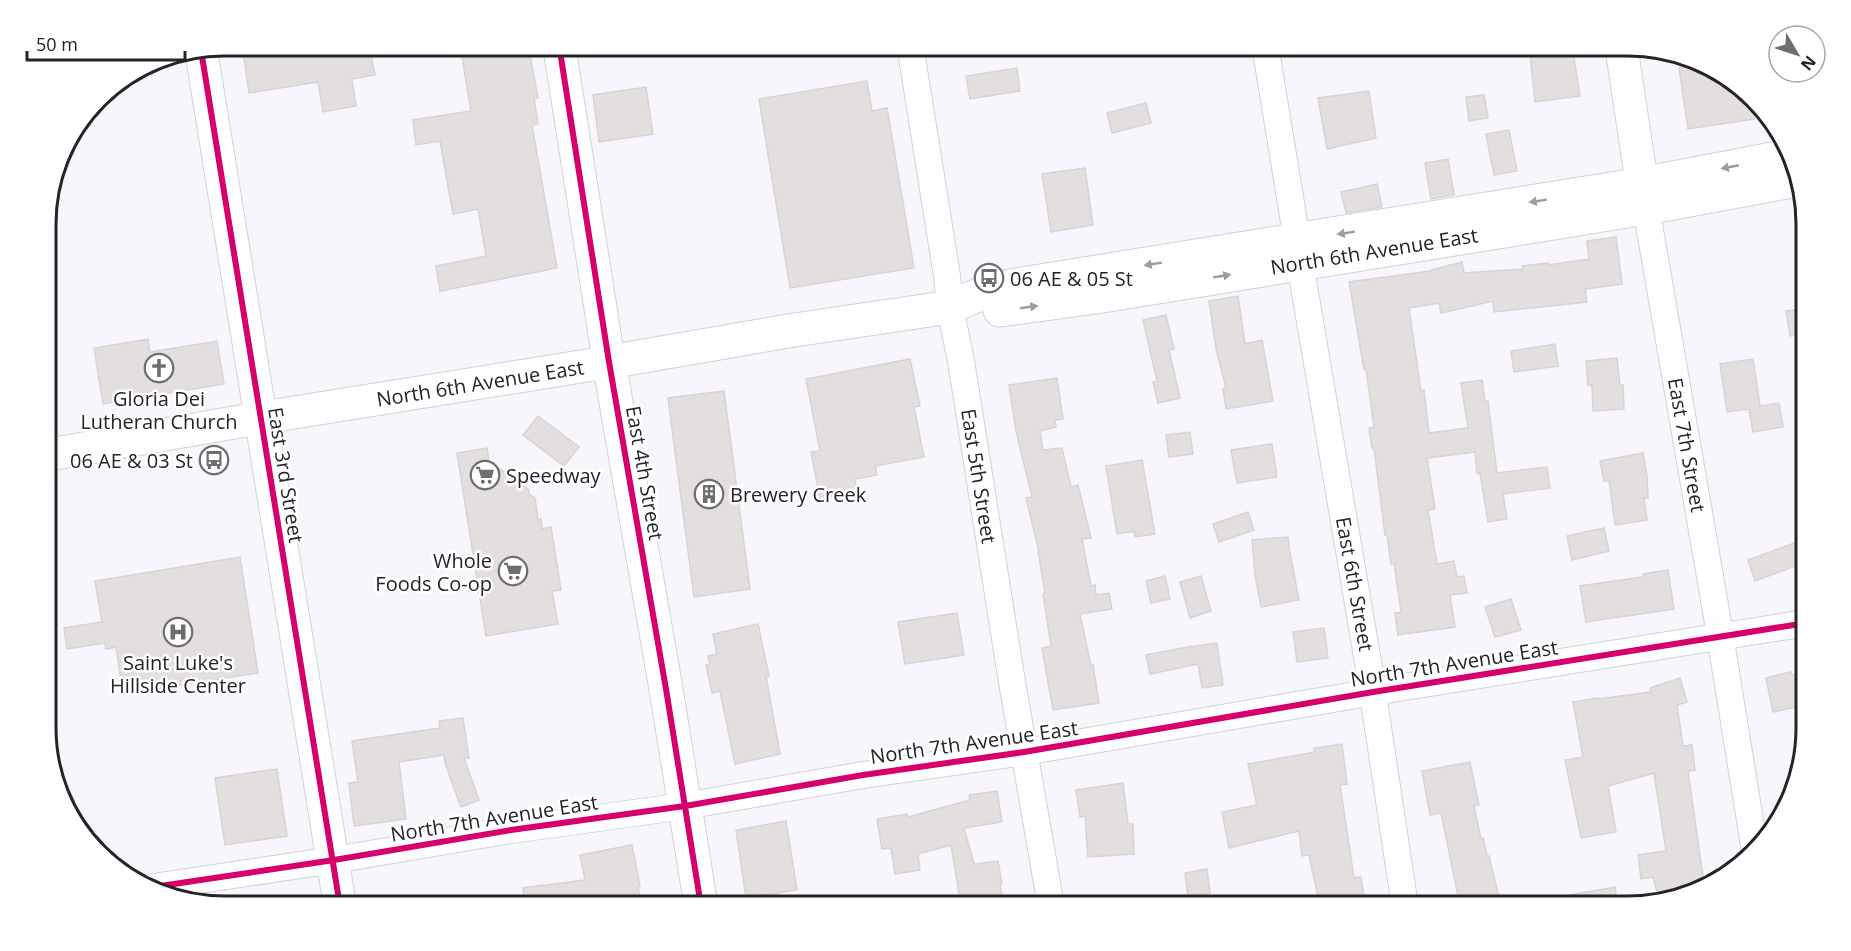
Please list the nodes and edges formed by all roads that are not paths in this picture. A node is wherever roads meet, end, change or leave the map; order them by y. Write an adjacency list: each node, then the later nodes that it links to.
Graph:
1 (561, 56): 11 (street, East 4th Street)
2 (912, 56): 10 (street, East 5th Street)
3 (1266, 56): 9 (street, East 6th Street)
4 (1624, 56): 8 (street, East 7th Street)
5 (202, 57): 12 (street, East 3rd Street)
6 (1782, 158): 8 (main road, North 6th Avenue East, one-way to 8)
7 (1790, 181): 8 (main road, North 6th Avenue East)
8 (1644, 196): 9 (main road, North 6th Avenue East); 15 (street, East 7th Street)
9 (1299, 252): 10 (main road, North 6th Avenue East); 16 (street, East 6th Street)
10 (950, 308): 11 (main road, North 6th Avenue East); 17 (street, East 5th Street)
11 (609, 362): 12 (street, North 6th Avenue East); 18 (main road, East 4th Street)
12 (260, 418): 13 (street, North 6th Avenue East); 20 (street, East 3rd Street)
13 (56, 453)
14 (1796, 624): 15 (street, North 7th Avenue East)
15 (1720, 635): 16 (street, North 7th Avenue East); 19 (street, East 7th Street)
16 (1373, 692): 17 (street, North 7th Avenue East); 23 (street, East 6th Street)
17 (1024, 752): 18 (street, North 7th Avenue East); 22 (street, East 5th Street)
18 (685, 806): 20 (street, North 7th Avenue East); 25 (main road, East 4th Street)
19 (1753, 839)
20 (334, 860): 21 (street, North 7th Avenue East); 24 (street, East 3rd Street)
21 (165, 885)
22 (1049, 895)
23 (1403, 895)
24 (339, 896)
25 (699, 896)

